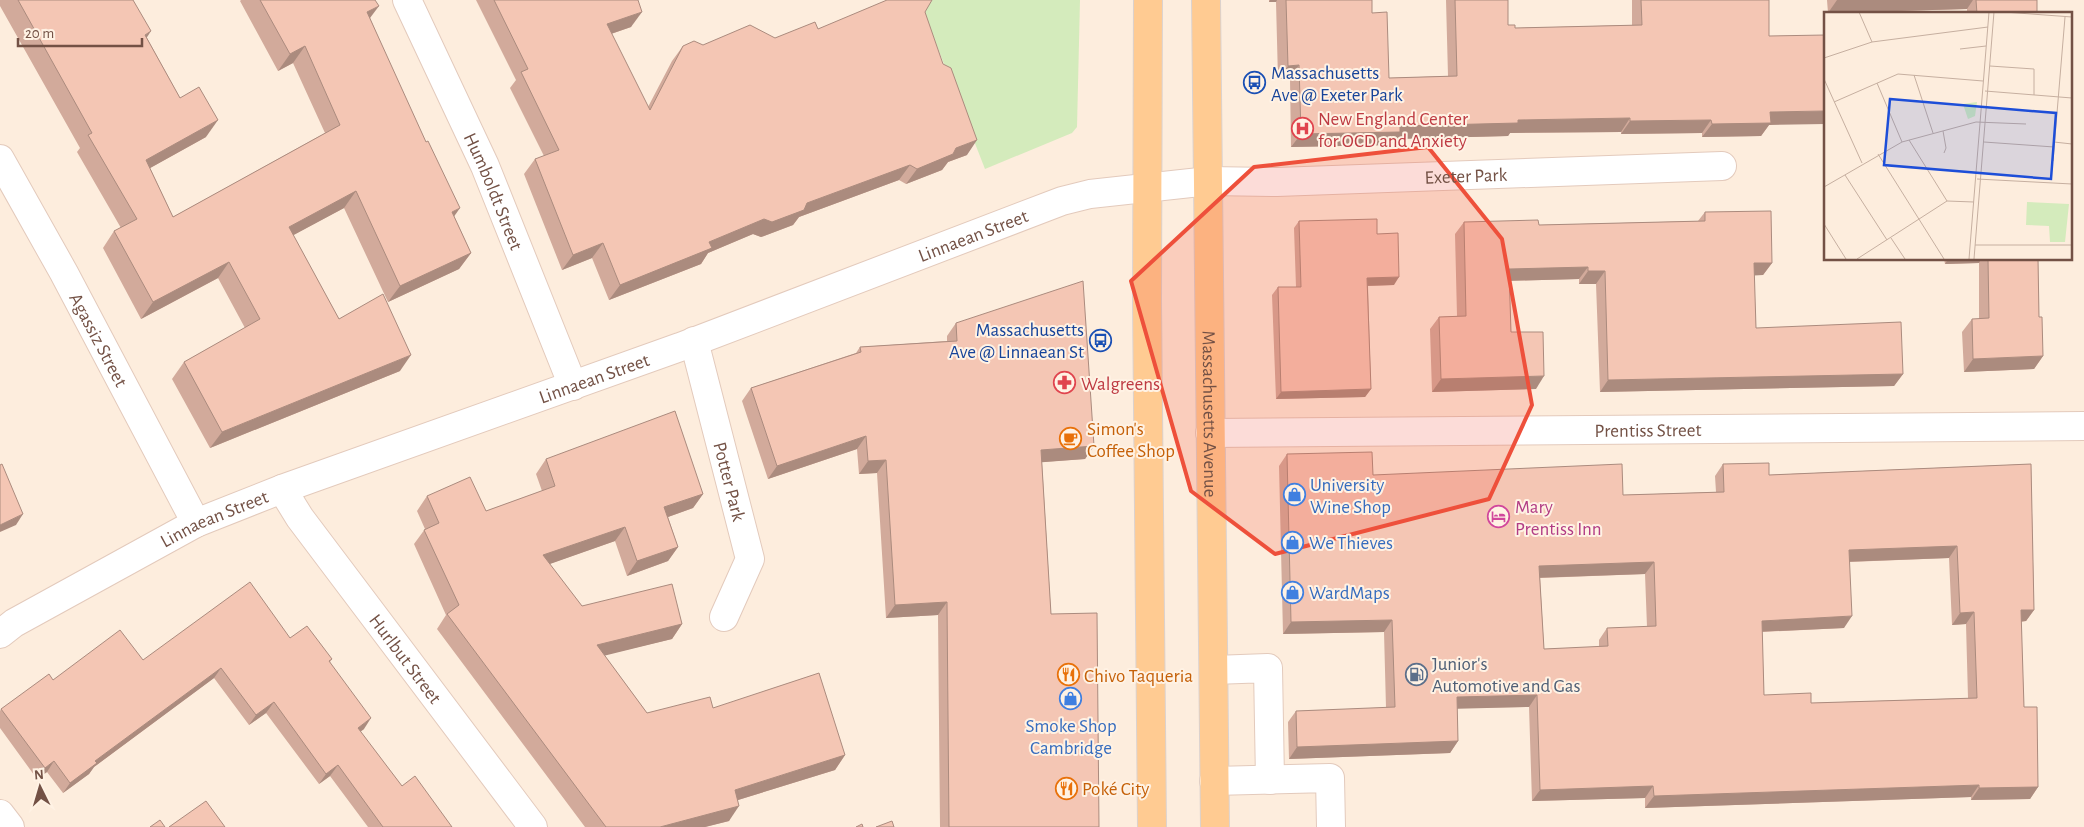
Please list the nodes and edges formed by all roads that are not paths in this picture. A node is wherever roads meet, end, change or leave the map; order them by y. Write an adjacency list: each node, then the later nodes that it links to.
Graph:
1 (408, 0): 9 (street, Humboldt Street)
2 (1148, 0): 7 (main road)
3 (1206, 0): 6 (main road, Massachusetts Avenue)
4 (0, 159): 13 (street, Agassiz Street)
5 (1722, 166): 6 (street, Exeter Park)
6 (1209, 181): 7 (street, Linnaean Street); 11 (main road, Massachusetts Avenue)
7 (1147, 186): 8 (street, Linnaean Street); 22 (main road)
8 (694, 341): 9 (street, Linnaean Street); 14 (street, Potter Park)
9 (574, 386): 12 (street, Linnaean Street)
10 (2084, 426): 11 (street, Prentiss Street)
11 (1210, 433): 16 (main road, Massachusetts Avenue)
12 (282, 489): 13 (street, Linnaean Street); 21 (street, Hurlbut Street)
13 (196, 523): 15 (street, Linnaean Street)
14 (724, 618)
15 (0, 634)
16 (1214, 670): 17 (street); 18 (main road, Massachusetts Avenue)
17 (1270, 780): 18 (street); 24 (street)
18 (1214, 781): 23 (main road, Massachusetts Avenue)
19 (0, 814): 20 (street)
20 (10, 827)
21 (533, 827)
22 (1152, 827)
23 (1215, 827)
24 (1331, 827)

